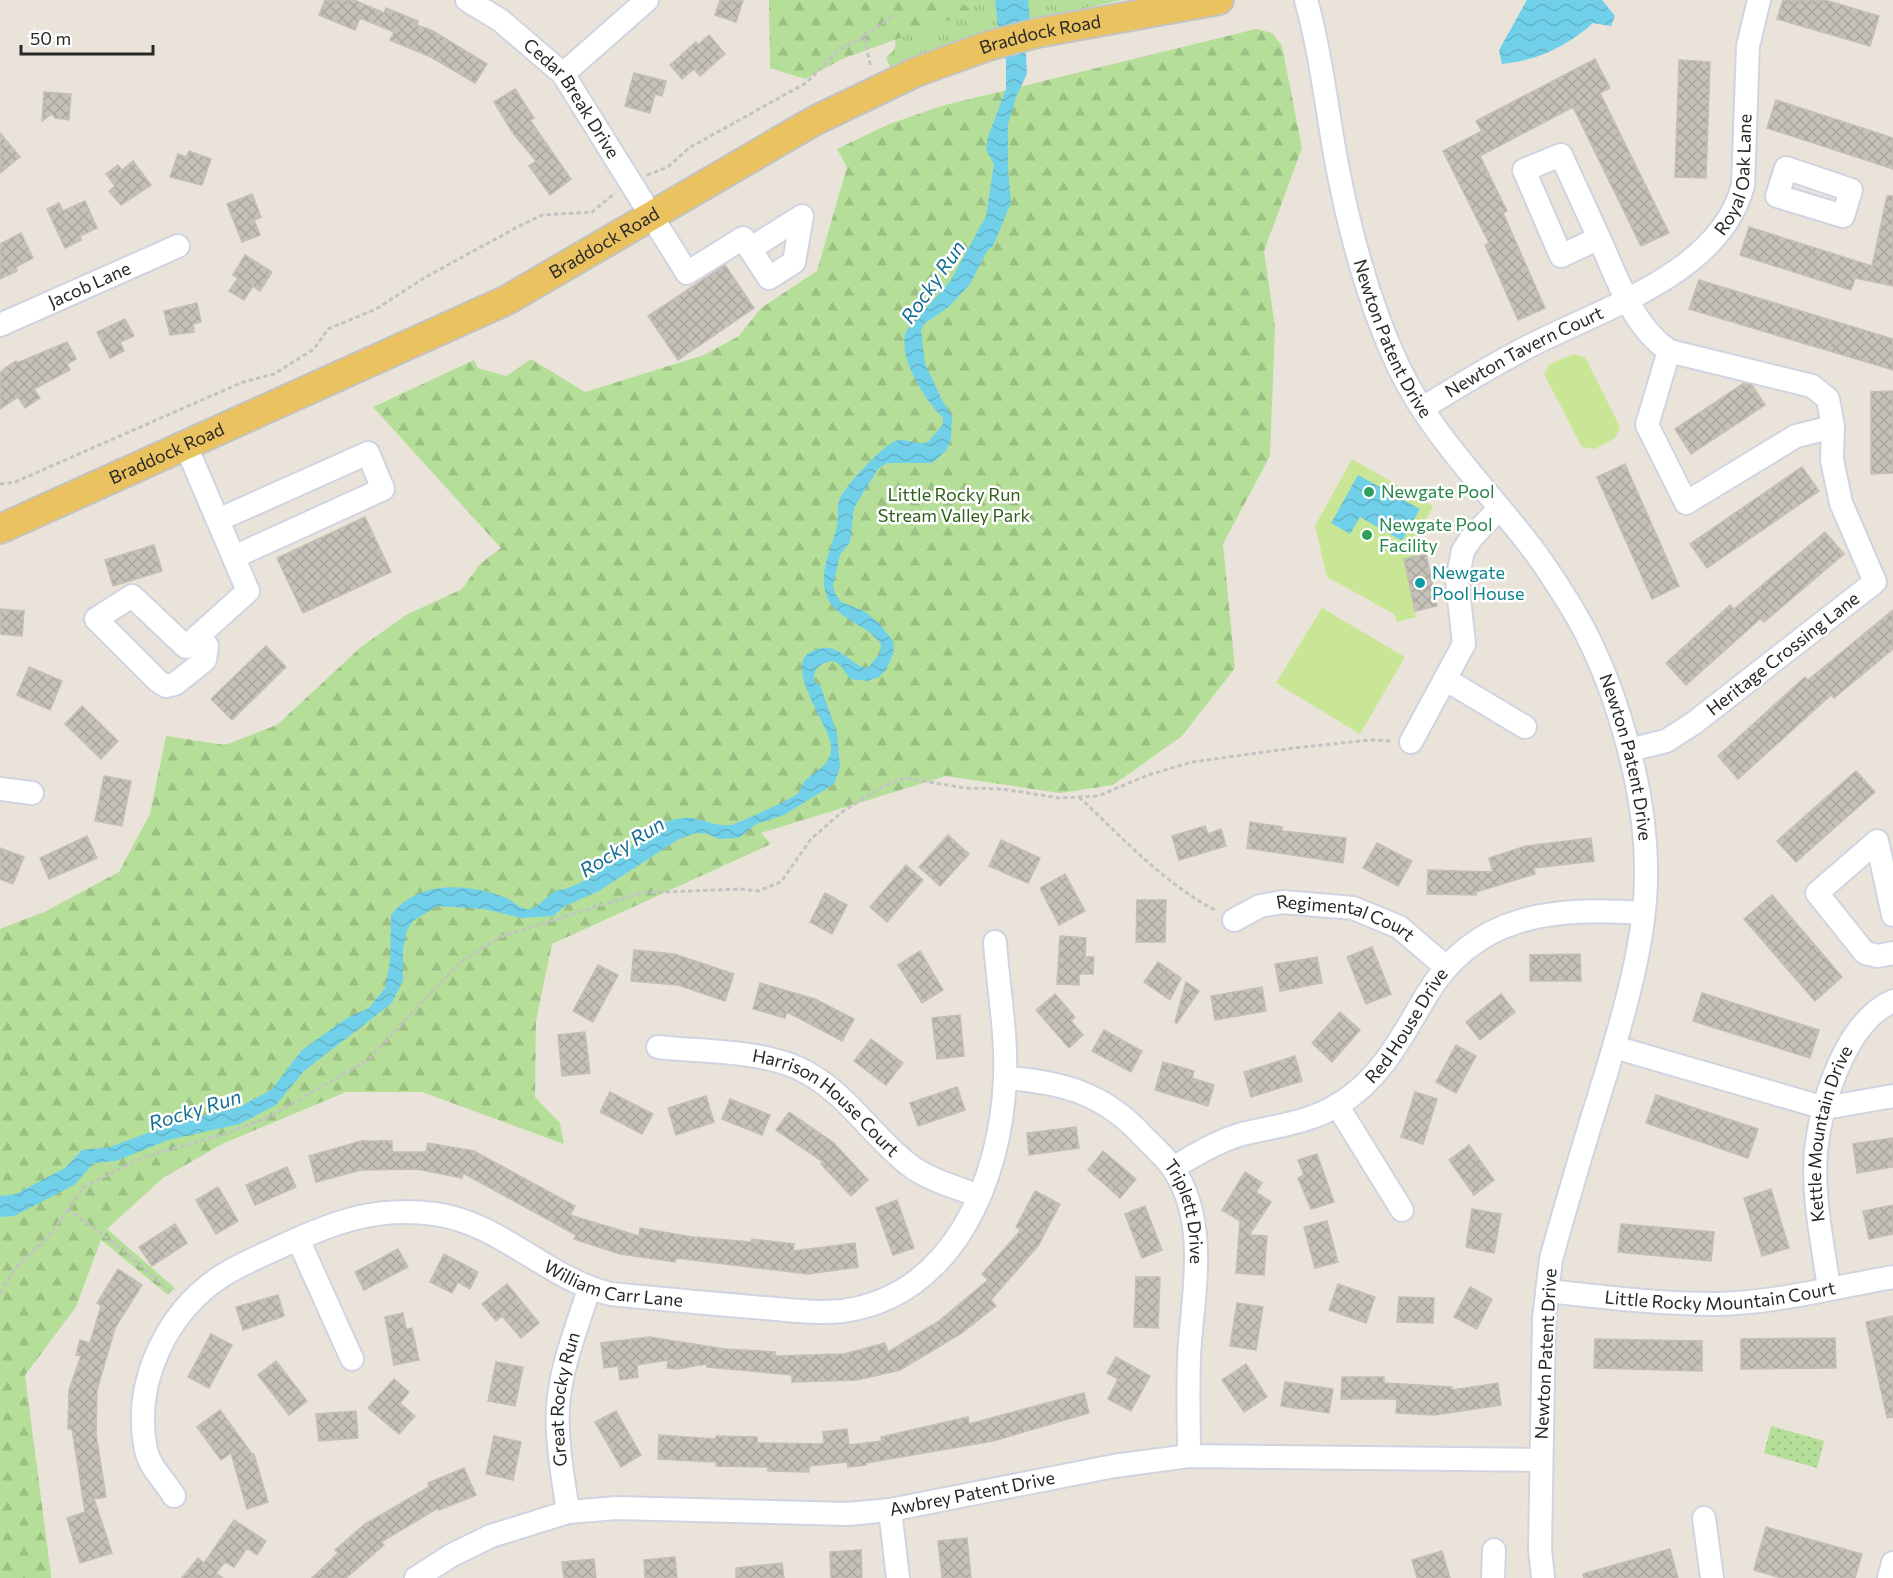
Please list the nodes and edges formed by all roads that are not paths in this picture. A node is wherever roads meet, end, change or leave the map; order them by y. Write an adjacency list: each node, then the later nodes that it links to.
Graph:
1 (467, 0): 6 (street, Cedar Break Drive)
2 (647, 0): 6 (street)
3 (1219, 0): 9 (main road, Braddock Road)
4 (1306, 0): 16 (street, Newton Patent Drive)
5 (1759, 0): 7 (street, Royal Oak Lane)
6 (563, 74): 9 (street, Cedar Break Drive)
7 (1743, 185): 8 (street); 13 (street, Royal Oak Lane)
8 (1777, 196)
9 (651, 218): 12 (street, Cedar Break Drive); 18 (main road, Braddock Road)
10 (1599, 238): 13 (street, Heritage Crossing Lane)
11 (178, 246): 14 (street, Jacob Lane)
12 (750, 249)
13 (1627, 299): 15 (street, Heritage Crossing Lane); 16 (street, Newton Tavern Court)
14 (0, 325)
15 (1669, 351): 17 (street, Heritage Crossing Lane); 17 (street)
16 (1423, 408): 21 (street, Newton Patent Drive)
17 (1833, 427): 29 (street, Heritage Crossing Lane)
18 (186, 446): 22 (street); 23 (main road, Braddock Road)
19 (333, 469): 20 (street); 20 (street); 22 (street)
20 (350, 504): 24 (street)
21 (1499, 509): 26 (street); 29 (street, Newton Patent Drive)
22 (218, 520): 24 (street)
23 (0, 529)
24 (234, 557): 25 (street)
25 (199, 635): 25 (street)
26 (1445, 680): 27 (street); 28 (street)
27 (1525, 727)
28 (1411, 742)
29 (1629, 750): 32 (street, Newton Patent Drive)
30 (0, 789): 31 (street)
31 (32, 793)
32 (1642, 913): 37 (street, Red House Drive); 40 (street, Newton Patent Drive)
33 (1893, 915): 36 (street)
34 (1234, 920): 37 (street, Regimental Court)
35 (995, 942): 41 (street, William Carr Lane)
36 (1893, 953)
37 (1446, 967): 43 (street, Red House Drive)
38 (1893, 1001): 44 (street, Kettle Mountain Drive)
39 (658, 1047): 46 (street, Harrison House Court)
40 (1614, 1047): 44 (street); 52 (street, Newton Patent Drive)
41 (1005, 1078): 45 (street, Triplett Drive); 46 (street, William Carr Lane)
42 (1893, 1096): 44 (street)
43 (1337, 1105): 45 (street, Red House Drive); 47 (street)
44 (1825, 1108): 50 (street, Kettle Mountain Drive)
45 (1173, 1168): 54 (street, Triplett Drive)
46 (980, 1196): 51 (street, William Carr Lane)
47 (1402, 1210)
48 (298, 1239): 51 (street, William Carr Lane); 53 (street); 56 (street, William Carr Lane)
49 (1893, 1277): 50 (street, Little Rocky Mountain Court)
50 (1829, 1288): 52 (street, Little Rocky Mountain Court)
51 (589, 1289): 58 (street, Great Rocky Run)
52 (1547, 1291): 55 (street, Newton Patent Drive)
53 (352, 1359)
54 (1189, 1456): 55 (street, Awbrey Patent Drive); 57 (street, Awbrey Patent Drive)
55 (1541, 1460): 65 (street, Newton Patent Drive)
56 (174, 1496)
57 (890, 1510): 58 (street, Awbrey Patent Drive); 63 (street)
58 (568, 1512): 62 (street, Awbrey Patent Drive)
59 (1704, 1518): 66 (street)
60 (1494, 1550): 64 (street)
61 (1893, 1563): 67 (street)
62 (417, 1578)
63 (898, 1578)
64 (1493, 1578)
65 (1543, 1578)
66 (1712, 1578)
67 (1889, 1578)

